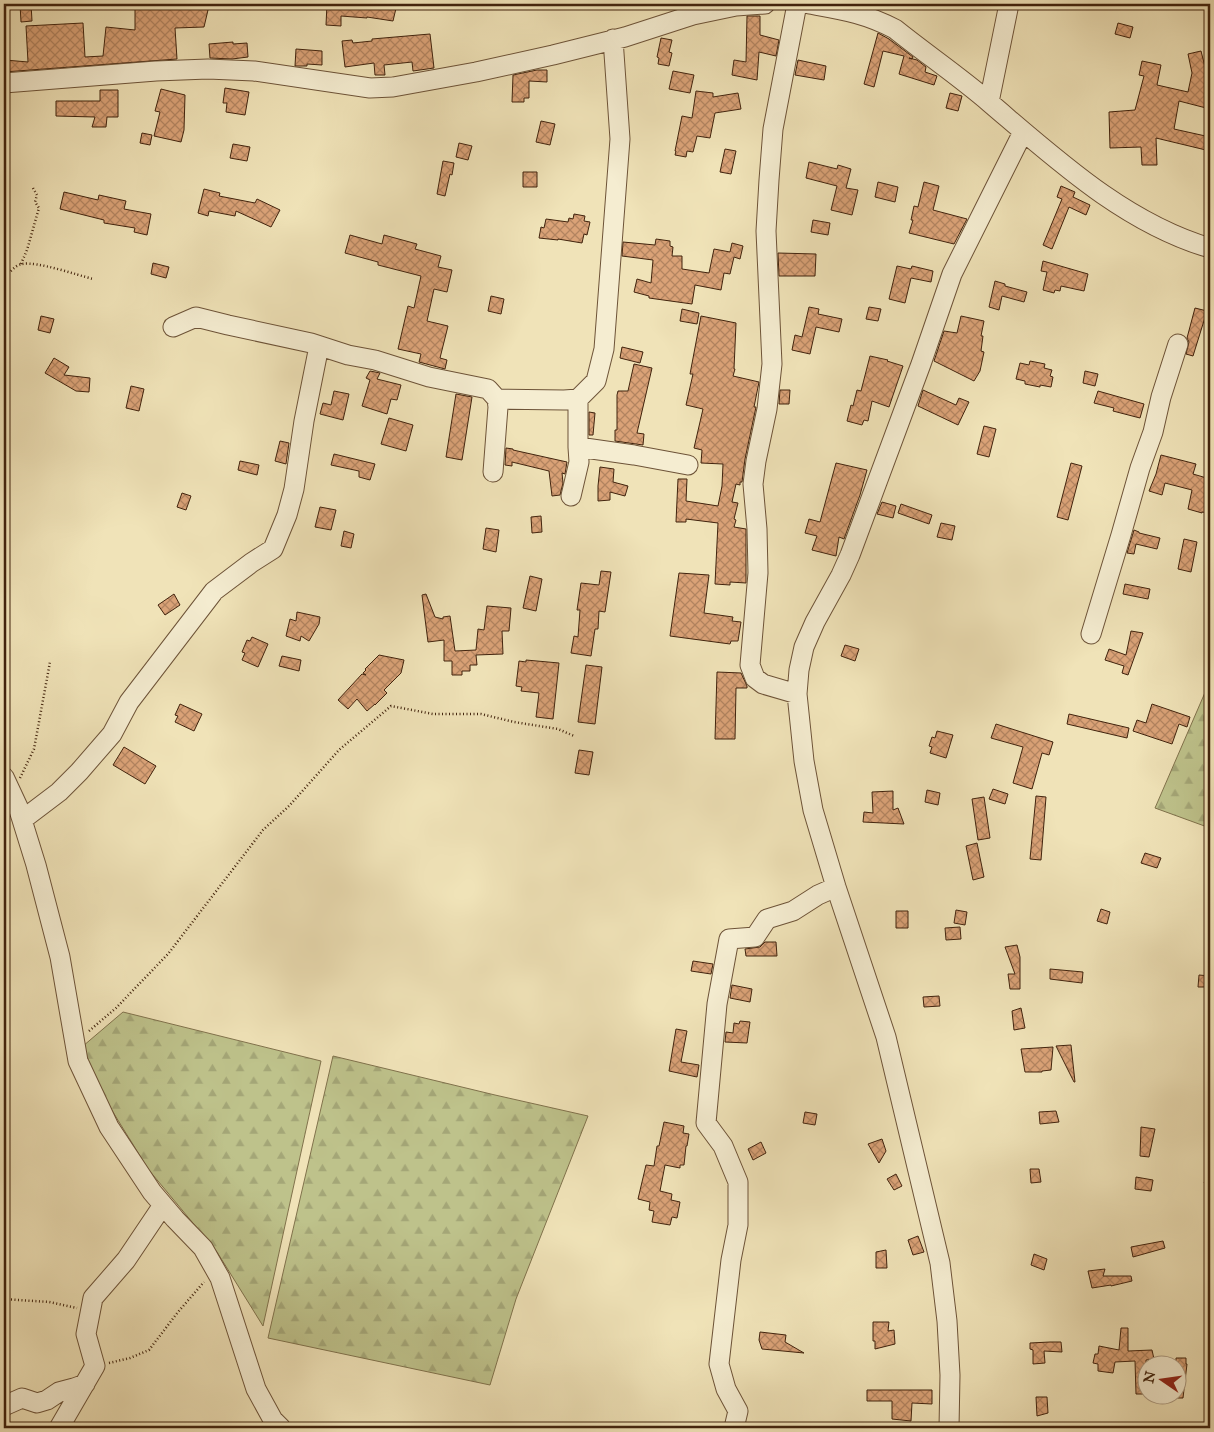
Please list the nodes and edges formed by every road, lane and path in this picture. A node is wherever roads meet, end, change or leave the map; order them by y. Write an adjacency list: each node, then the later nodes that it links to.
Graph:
1 (765, 4): 5 (street)
2 (797, 4): 25 (street)
3 (809, 4): 7 (street)
4 (1009, 4): 7 (street)
5 (614, 40): 6 (street); 18 (street)
6 (4, 82)
7 (989, 102): 8 (street)
8 (1023, 132): 10 (street); 25 (street)
9 (33, 188): 11 (path)
10 (1210, 248)
11 (21, 264): 12 (path); 13 (path)
12 (4, 278)
13 (93, 279)
14 (173, 327): 16 (street)
15 (1178, 344): 23 (street)
16 (319, 346): 17 (street); 29 (street)
17 (498, 399): 18 (street); 21 (street)
18 (578, 399): 19 (street)
19 (578, 447): 20 (street); 22 (street)
20 (688, 466)
21 (493, 472)
22 (571, 496)
23 (1090, 634)
24 (50, 662): 28 (path)
25 (797, 694): 30 (street)
26 (574, 736): 31 (path)
27 (4, 777): 28 (street)
28 (12, 795): 31 (street)
29 (26, 817)
30 (836, 888): 44 (street); 45 (street)
31 (73, 1034): 33 (street)
32 (1205, 1182): 34 (path)
33 (163, 1205): 35 (street); 37 (street)
34 (1210, 1262)
35 (216, 1270): 38 (path); 43 (street)
36 (4, 1299): 37 (path)
37 (91, 1311): 38 (street)
38 (95, 1366): 40 (street)
39 (1210, 1370): 46 (path)
40 (85, 1384): 41 (street); 42 (street)
41 (4, 1406)
42 (59, 1428)
43 (281, 1428)
44 (734, 1428)
45 (949, 1428)
46 (1208, 1428)

